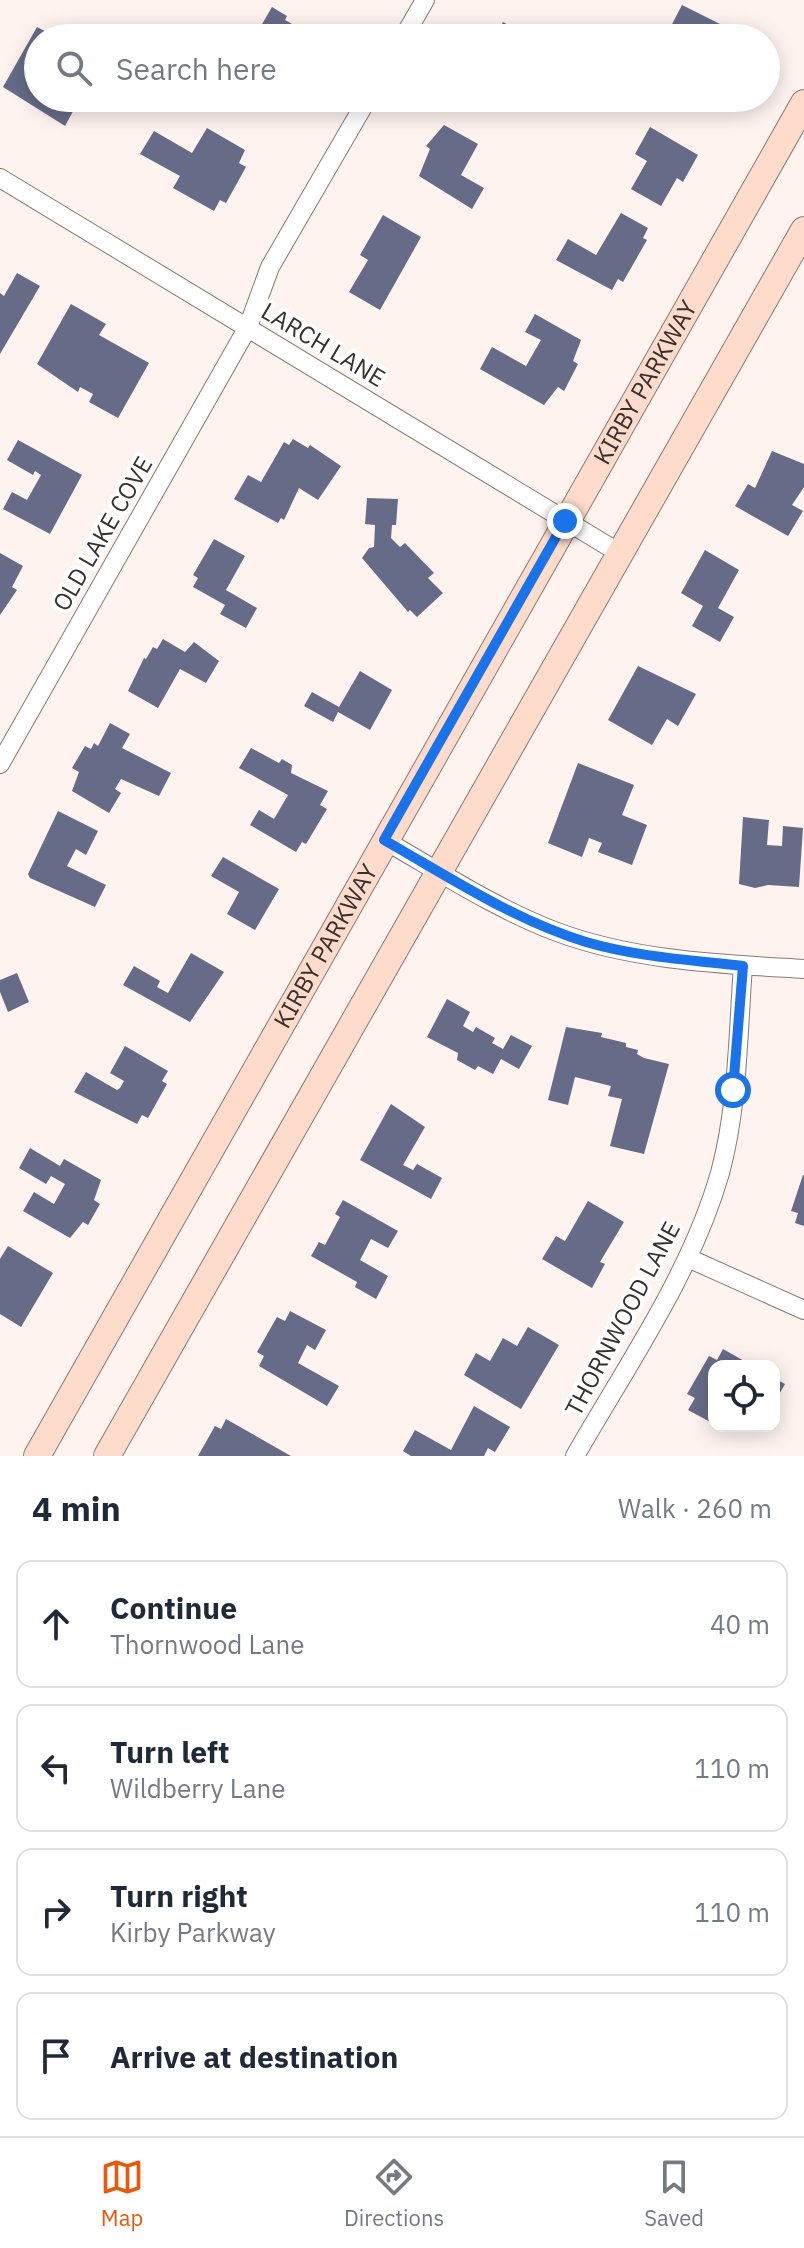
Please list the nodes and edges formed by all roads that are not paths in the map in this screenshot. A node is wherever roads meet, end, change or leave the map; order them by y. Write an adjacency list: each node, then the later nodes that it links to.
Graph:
1 (425, 0): 2 (street)
2 (411, 24)
3 (804, 103): 8 (main road, KIRBY PARKWAY)
4 (360, 112): 7 (street, OLD LAKE COVE)
5 (0, 178): 7 (street, LARCH LANE)
6 (804, 230): 9 (main road)
7 (248, 327): 8 (street, LARCH LANE); 10 (street, OLD LAKE COVE)
8 (565, 521): 9 (street, LARCH LANE); 11 (main road, KIRBY PARKWAY)
9 (621, 554): 12 (main road)
10 (0, 764)
11 (384, 840): 12 (street); 17 (main road, KIRBY PARKWAY)
12 (438, 871): 13 (street); 18 (main road)
13 (743, 966): 14 (street); 15 (street, THORNWOOD LANE)
14 (804, 969)
15 (688, 1258): 16 (street); 19 (street, THORNWOOD LANE)
16 (804, 1310)
17 (37, 1456)
18 (107, 1456)
19 (575, 1456)

